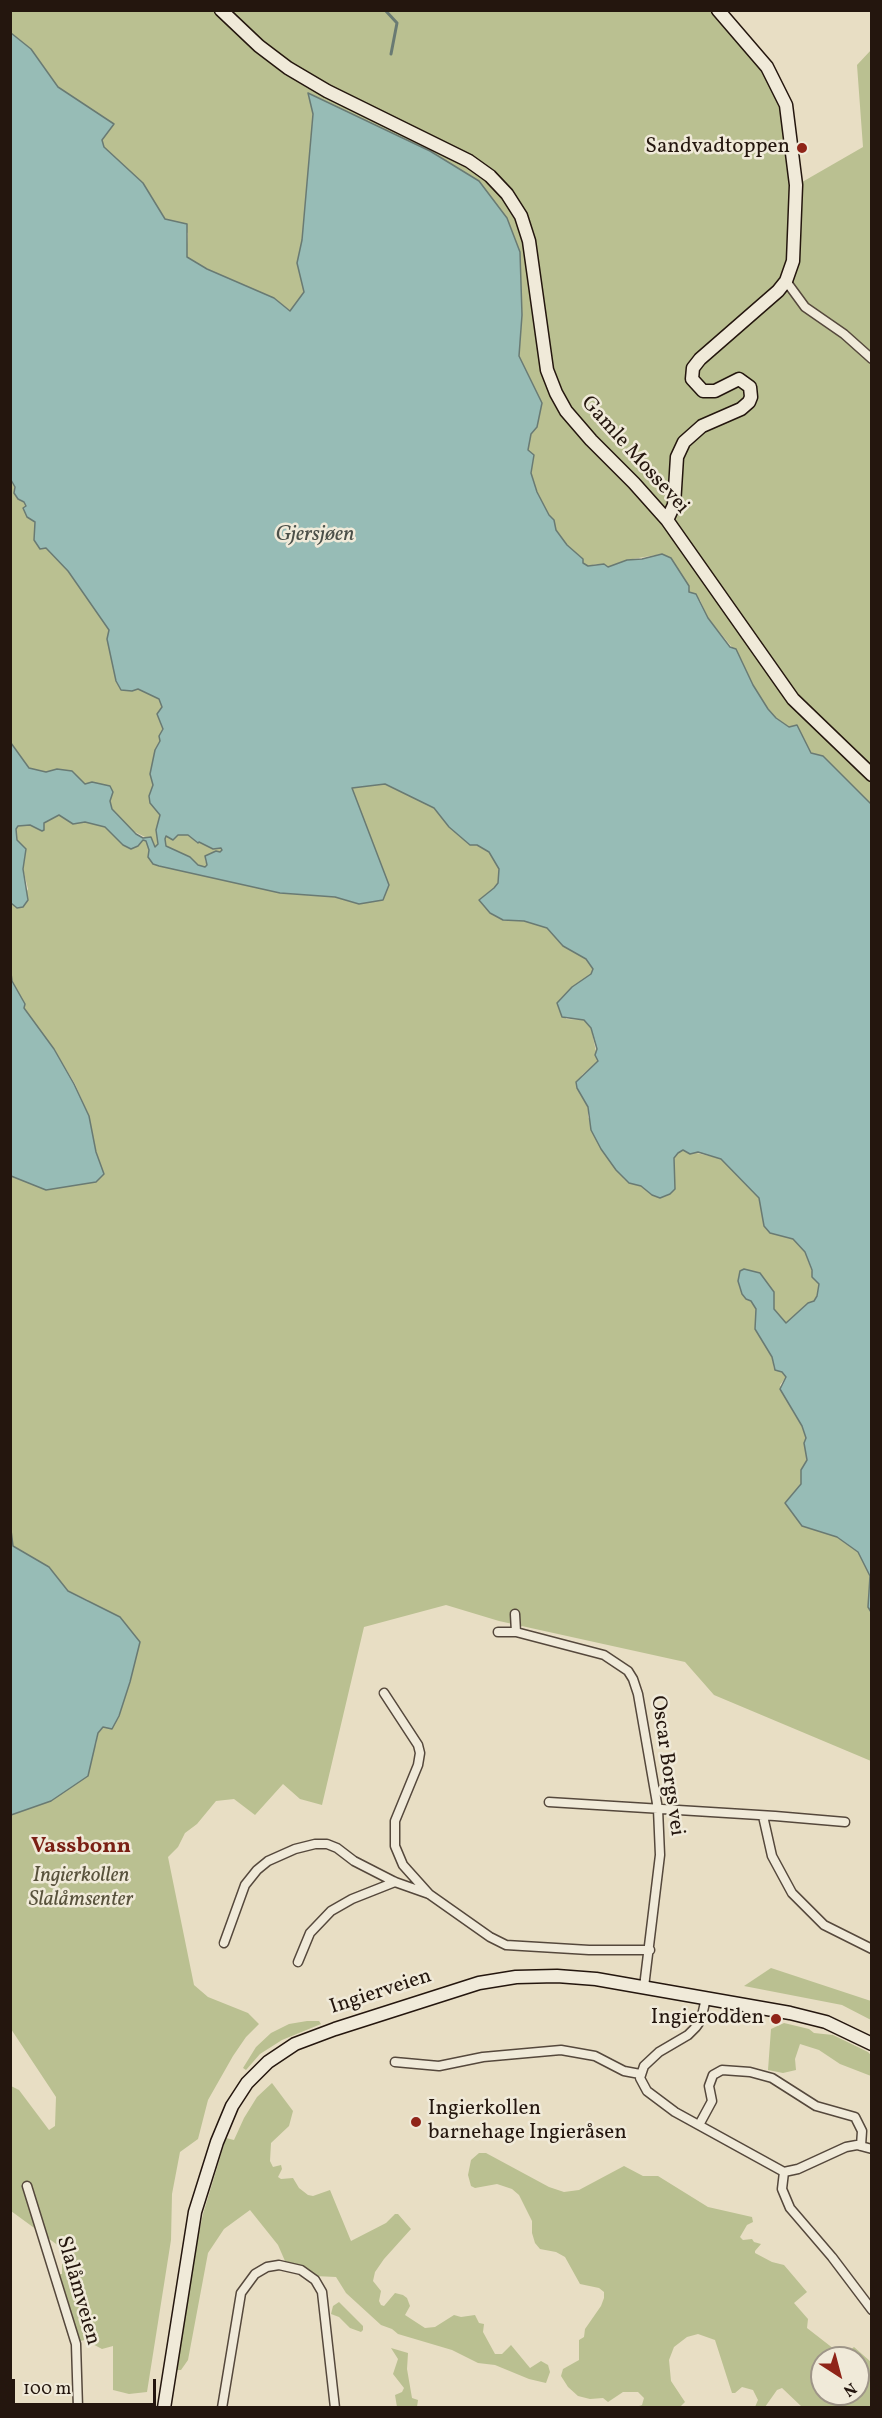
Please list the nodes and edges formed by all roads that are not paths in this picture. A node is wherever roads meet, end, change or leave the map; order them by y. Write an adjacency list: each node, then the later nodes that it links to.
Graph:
1 (222, 10): 5 (main road, Gamle Mossevei)
2 (718, 10): 3 (main road)
3 (786, 281): 4 (street); 5 (main road)
4 (872, 359)
5 (667, 520): 6 (main road, Gamle Mossevei)
6 (872, 775)
7 (515, 1614): 9 (street)
8 (498, 1632): 9 (street, Oscar Borgs vei)
9 (516, 1632): 12 (street, Oscar Borgs vei)
10 (384, 1693): 16 (street)
11 (549, 1802): 12 (street)
12 (658, 1809): 13 (street); 19 (street, Oscar Borgs vei)
13 (763, 1816): 14 (street); 18 (street)
14 (844, 1822)
15 (395, 1882): 16 (street); 17 (street); 20 (street)
16 (429, 1894): 19 (street)
17 (224, 1943)
18 (872, 1949)
19 (650, 1950): 21 (street, Oscar Borgs vei)
20 (298, 1962)
21 (644, 1987): 22 (main road, Ingierveien); 33 (main road, Ingierveien)
22 (706, 1998): 23 (main road, Ingierveien); 25 (street)
23 (872, 2044)
24 (395, 2062): 25 (street)
25 (640, 2074): 26 (street)
26 (699, 2125): 27 (street); 29 (street)
27 (861, 2146): 28 (street); 29 (street)
28 (872, 2149)
29 (784, 2172): 31 (street)
30 (27, 2186): 32 (street, Slalåmveien)
31 (872, 2310)
32 (78, 2408)
33 (164, 2408)
34 (222, 2408): 35 (street)
35 (334, 2408)

